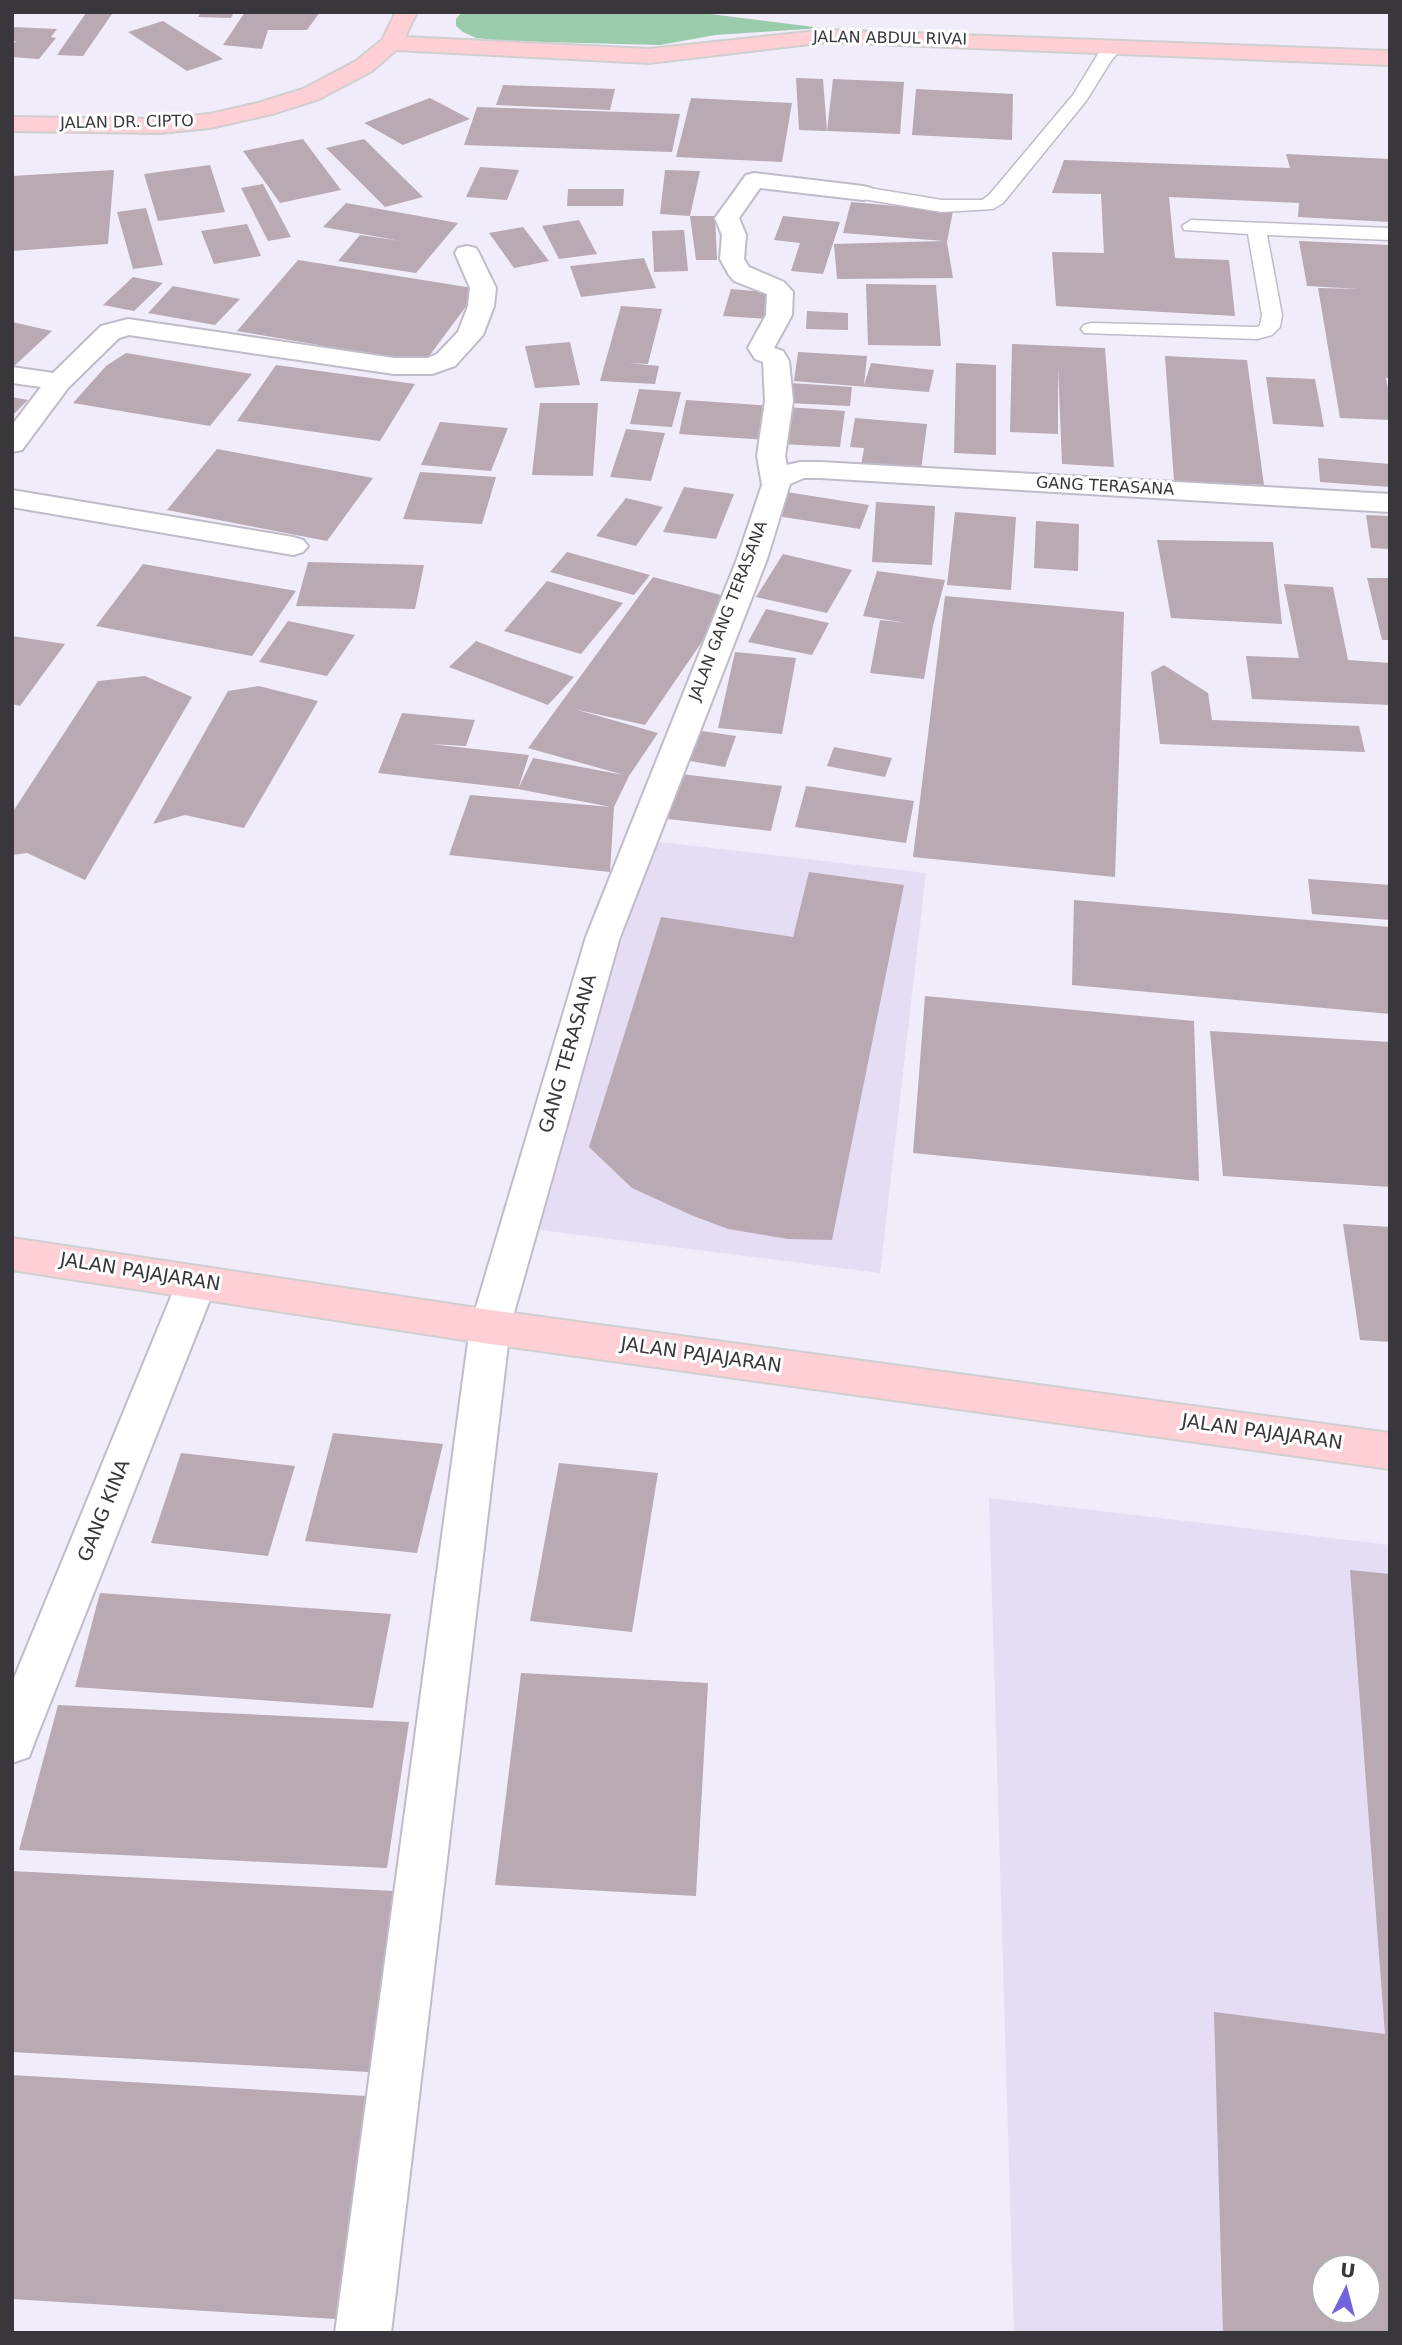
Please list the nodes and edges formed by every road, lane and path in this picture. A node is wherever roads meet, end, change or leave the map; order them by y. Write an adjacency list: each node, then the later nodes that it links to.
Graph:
1 (407, 12): 5 (main road)
2 (430, 12): 6 (main road)
3 (828, 16): 4 (main road, JALAN ABDUL RIVAI)
4 (1061, 24)
5 (391, 43): 6 (main road, JALAN ABDUL RIVAI); 9 (main road, JALAN DR. CIPTO)
6 (443, 46): 7 (main road, JALAN ABDUL RIVAI)
7 (1115, 46): 8 (main road, JALAN ABDUL RIVAI); 10 (lane)
8 (1390, 58)
9 (12, 124)
10 (863, 193): 19 (street, JALAN GANG TERASANA)
11 (1191, 226): 12 (lane)
12 (1256, 228): 13 (lane); 15 (lane)
13 (1390, 233)
14 (467, 253): 17 (street)
15 (1091, 329)
16 (12, 374): 17 (street)
17 (59, 382): 18 (street)
18 (12, 444)
19 (775, 480): 21 (street, GANG TERASANA); 23 (street, JALAN GANG TERASANA)
20 (12, 498): 22 (street)
21 (1390, 503)
22 (293, 546)
23 (661, 785): 26 (street, GANG TERASANA)
24 (12, 1254): 25 (main road, JALAN PAJAJARAN)
25 (197, 1282): 26 (main road, JALAN PAJAJARAN); 28 (street, GANG KINA)
26 (490, 1327): 27 (main road, JALAN PAJAJARAN); 29 (street, GANG TERASANA)
27 (1390, 1451)
28 (12, 1741)
29 (363, 2333)

